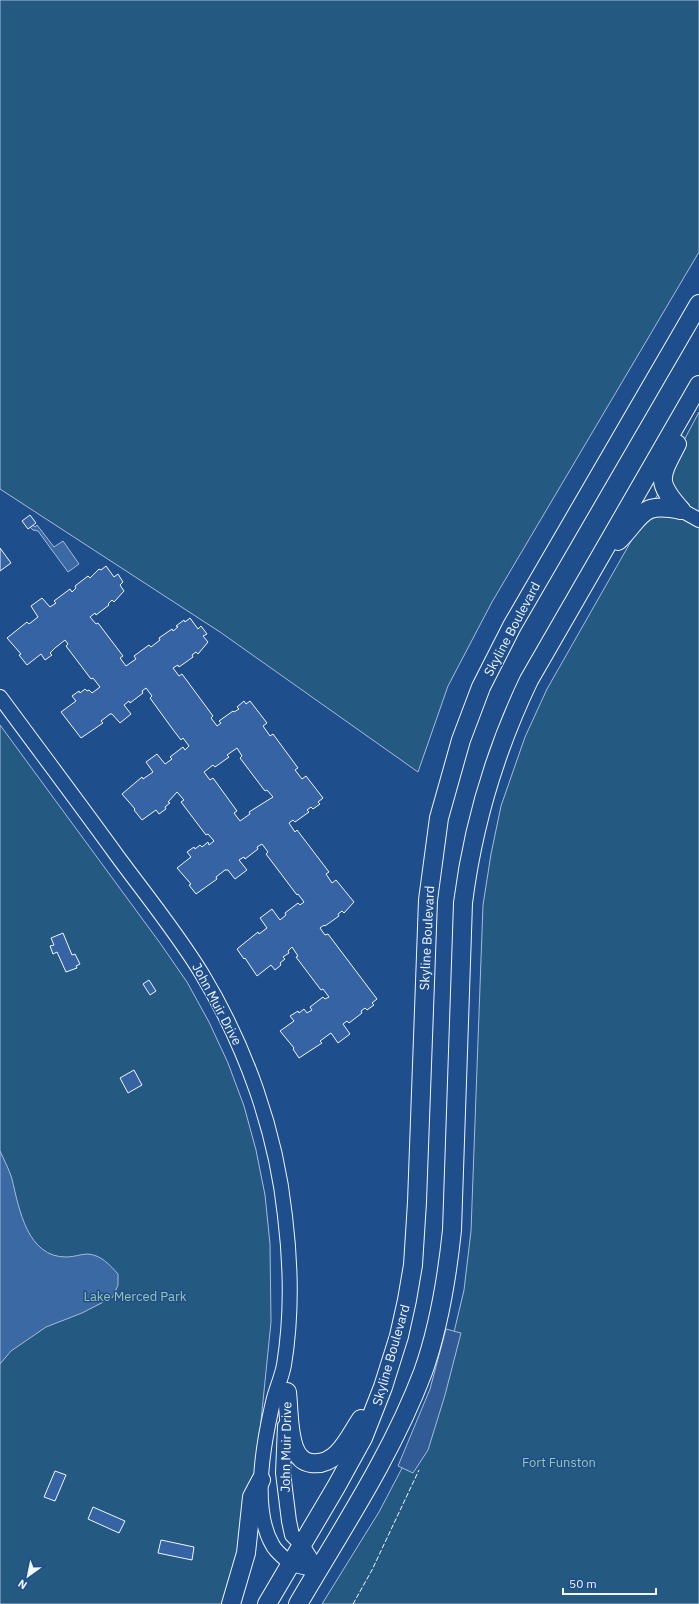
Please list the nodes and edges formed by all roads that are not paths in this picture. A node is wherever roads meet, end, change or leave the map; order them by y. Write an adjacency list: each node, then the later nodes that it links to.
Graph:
1 (699, 304): 9 (main road, Skyline Boulevard)
2 (699, 385): 6 (main road)
3 (699, 392): 4 (main road)
4 (681, 510): 5 (street); 6 (main road)
5 (699, 520)
6 (597, 561): 14 (main road)
7 (0, 697): 8 (street, John Muir Drive)
8 (284, 1368): 10 (street, John Muir Drive); 11 (street, John Muir Drive)
9 (383, 1387): 10 (main road); 12 (main road, Skyline Boulevard)
10 (287, 1392): 12 (street, John Muir Drive)
11 (261, 1480): 13 (street, John Muir Drive); 15 (main road)
12 (302, 1545): 13 (main road, Skyline Boulevard); 14 (street, John Muir Drive)
13 (291, 1563): 14 (street, John Muir Drive); 16 (main road, Skyline Boulevard)
14 (318, 1570): 17 (main road)
15 (231, 1604)
16 (267, 1604)
17 (298, 1604)

